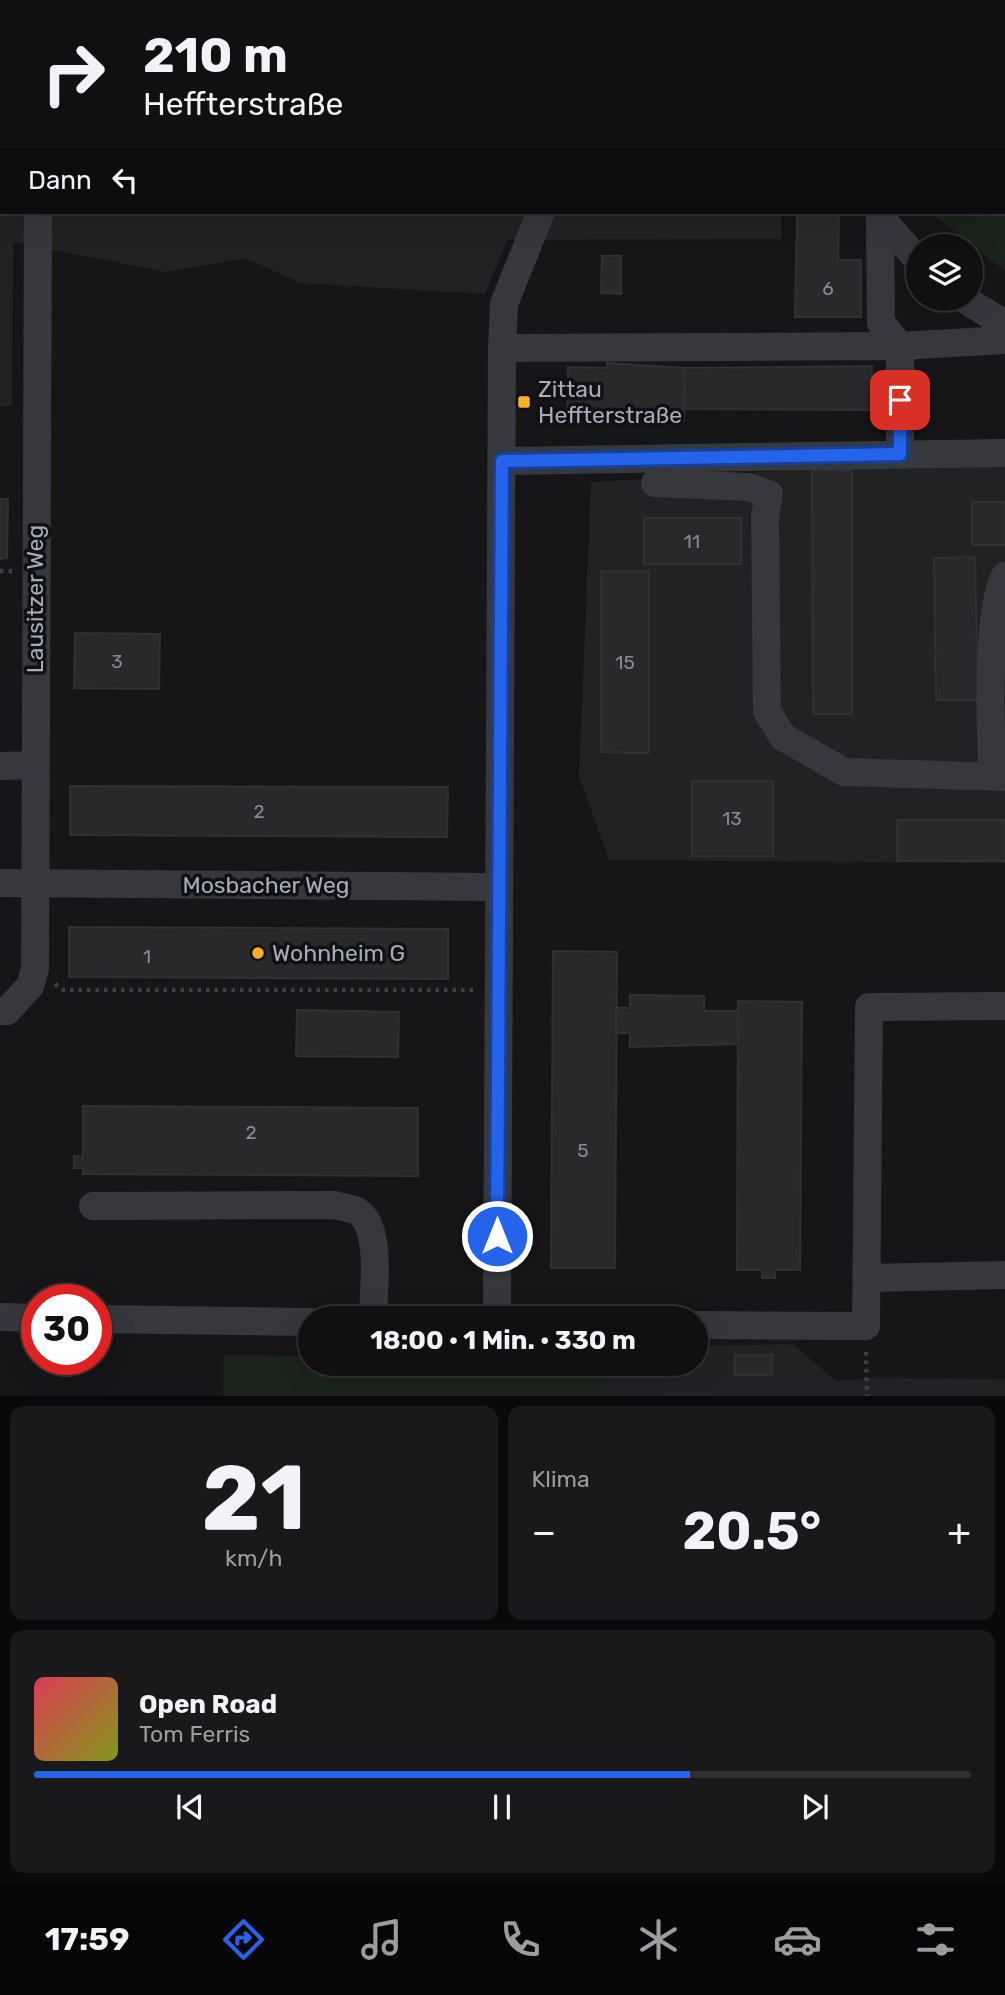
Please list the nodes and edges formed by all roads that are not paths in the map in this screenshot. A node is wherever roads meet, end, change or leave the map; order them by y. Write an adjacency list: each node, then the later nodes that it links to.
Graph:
1 (38, 214): 15 (street, Lausitzer Weg)
2 (540, 214): 9 (street)
3 (880, 214): 4 (street); 8 (street)
4 (906, 245)
5 (983, 311): 6 (street)
6 (1005, 324)
7 (1005, 340): 8 (street)
8 (900, 346): 9 (street); 11 (street)
9 (502, 348): 12 (street)
10 (1005, 453): 11 (street)
11 (900, 454): 12 (street)
12 (502, 461): 21 (street)
13 (655, 483): 18 (street)
14 (1005, 576): 17 (street)
15 (34, 765): 16 (street); 20 (street, Lausitzer Weg)
16 (0, 766)
17 (1005, 771)
18 (1005, 777)
19 (0, 883): 20 (street, Mosbacher Weg)
20 (34, 883): 21 (street, Mosbacher Weg); 23 (street, Lausitzer Weg)
21 (498, 887): 28 (street)
22 (1005, 1006): 26 (street)
23 (0, 1011)
24 (93, 1206): 27 (street)
25 (1005, 1275): 26 (street)
26 (868, 1278): 33 (street)
27 (373, 1306)
28 (497, 1306)
29 (0, 1317): 30 (street)
30 (21, 1318)
31 (112, 1319): 32 (street)
32 (298, 1322)
33 (708, 1325)

